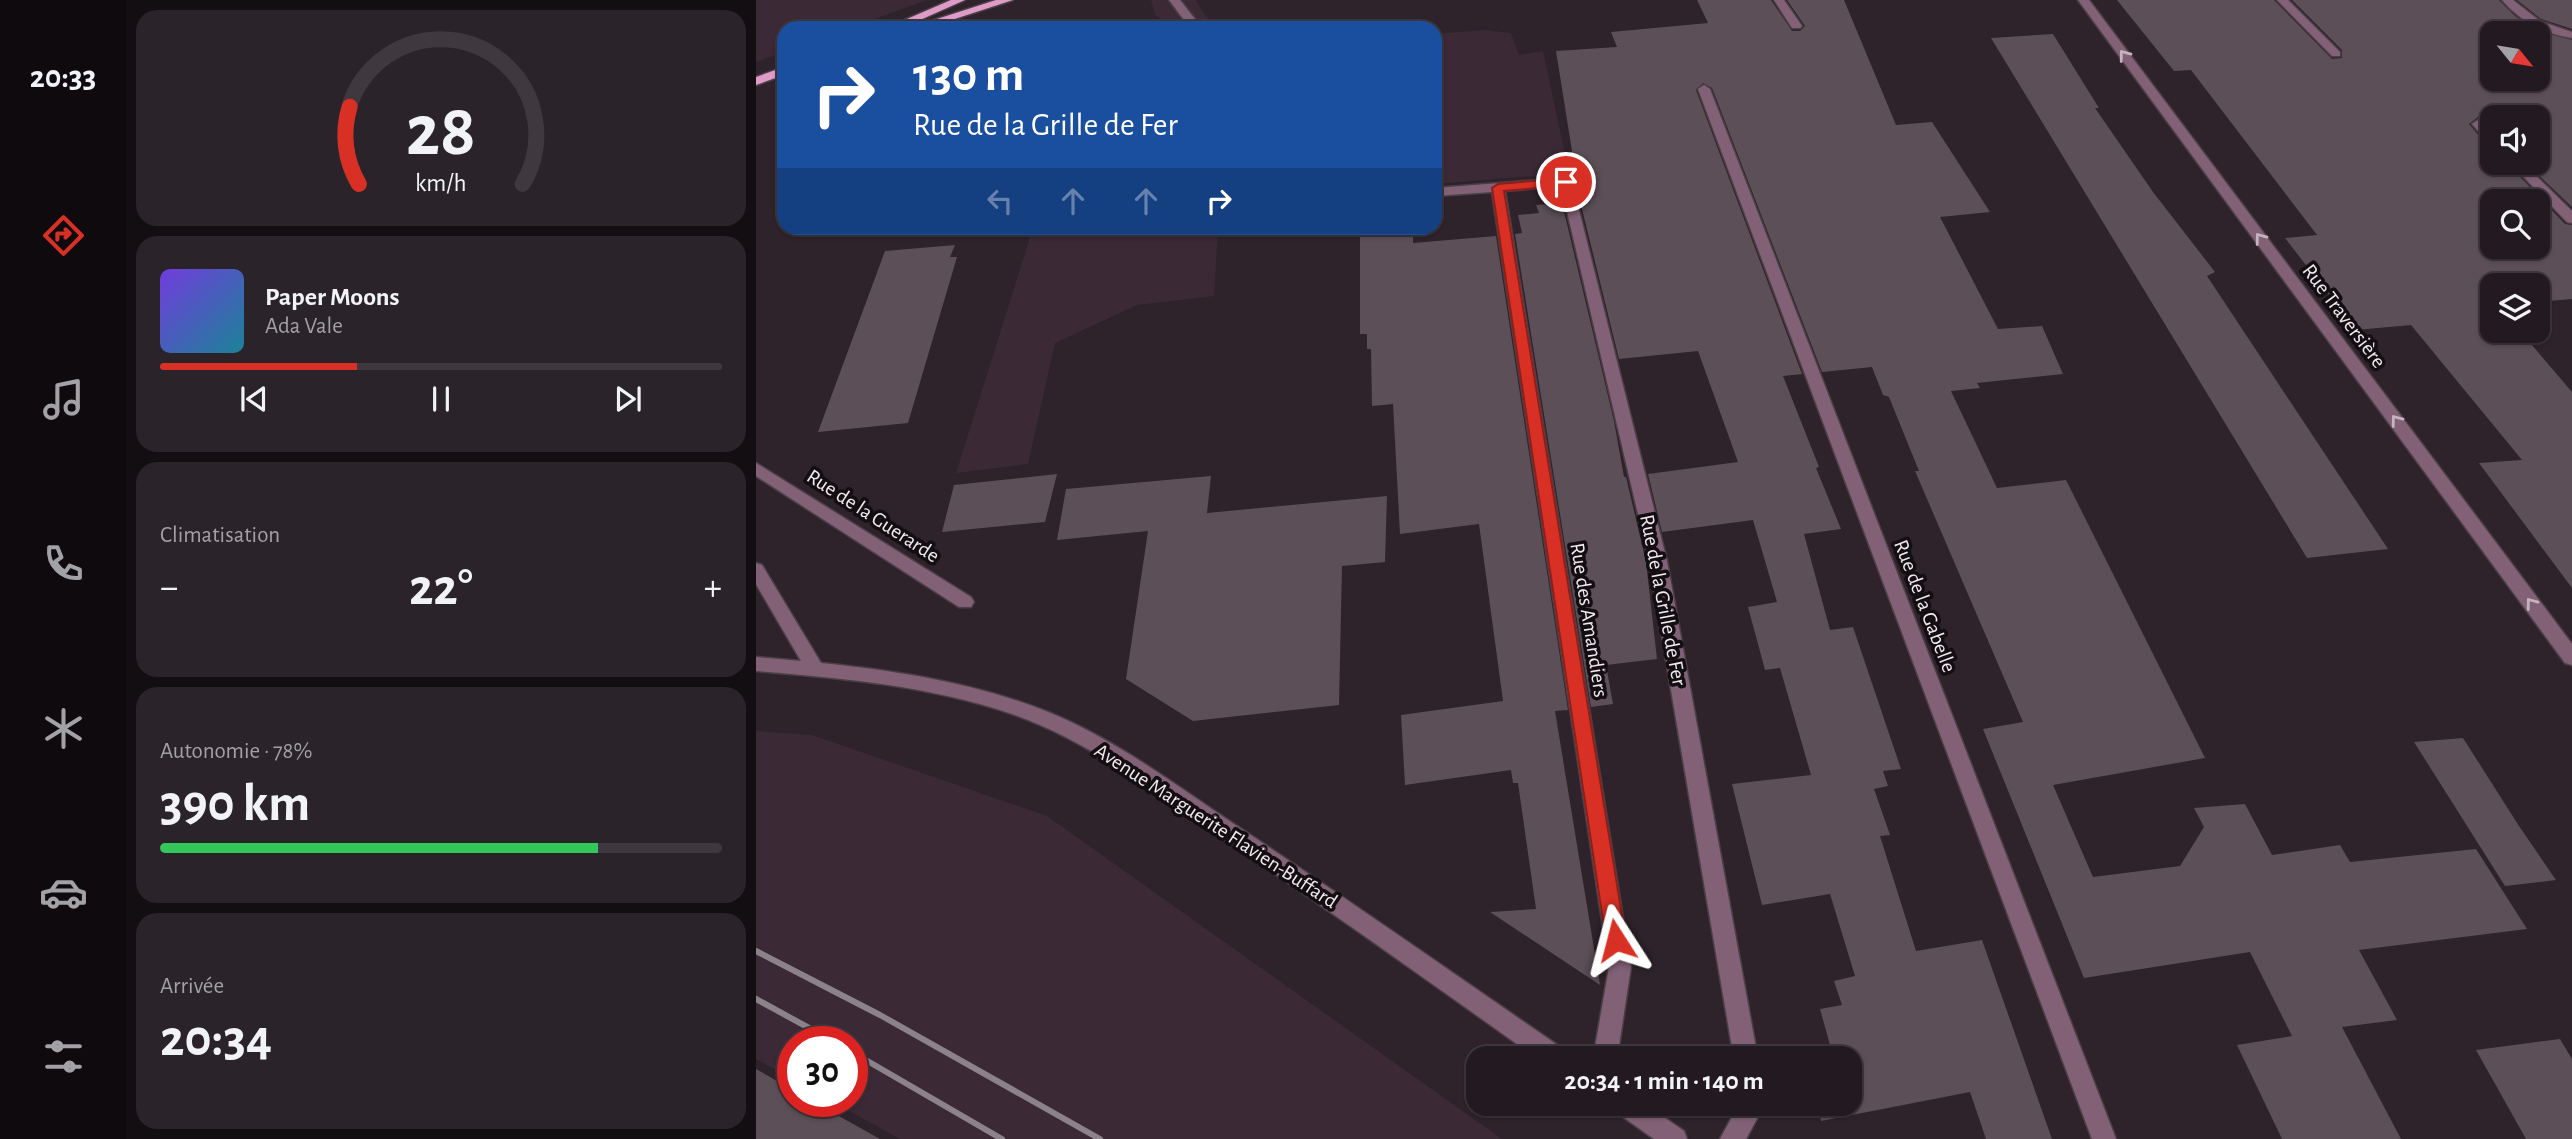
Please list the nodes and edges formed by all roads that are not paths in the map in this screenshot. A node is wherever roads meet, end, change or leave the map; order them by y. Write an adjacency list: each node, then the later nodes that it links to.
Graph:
1 (960, 0): 8 (main road)
2 (1006, 0): 9 (main road)
3 (1174, 0): 10 (street)
4 (1779, 0): 11 (street)
5 (2083, 0): 24 (street, Rue Traversière, one-way to 5)
6 (2282, 0): 13 (street)
7 (2507, 0): 12 (street)
8 (909, 21)
9 (938, 21)
10 (1190, 21)
11 (1796, 26)
12 (2572, 35)
13 (2336, 54)
14 (777, 74): 15 (main road)
15 (756, 81)
16 (1704, 89): 34 (street, Rue de la Gabelle)
17 (2528, 175): 20 (street)
18 (1498, 188): 19 (street); 28 (street, Rue des Amandiers); 29 (street, Rue de la Grille de Fer)
19 (1442, 192)
20 (2572, 219)
21 (756, 468): 23 (street, Rue de la Guerarde)
22 (756, 569): 26 (street)
23 (965, 602)
24 (2572, 658)
25 (756, 664): 26 (street, Avenue Marguerite Flavien-Buffard)
26 (815, 669): 27 (street, Avenue Marguerite Flavien-Buffard)
27 (1539, 1046)
28 (1607, 1046)
29 (1744, 1046)
30 (1641, 1116): 32 (street)
31 (1746, 1116): 33 (street)
32 (1675, 1139)
33 (1732, 1139)
34 (2104, 1139)

